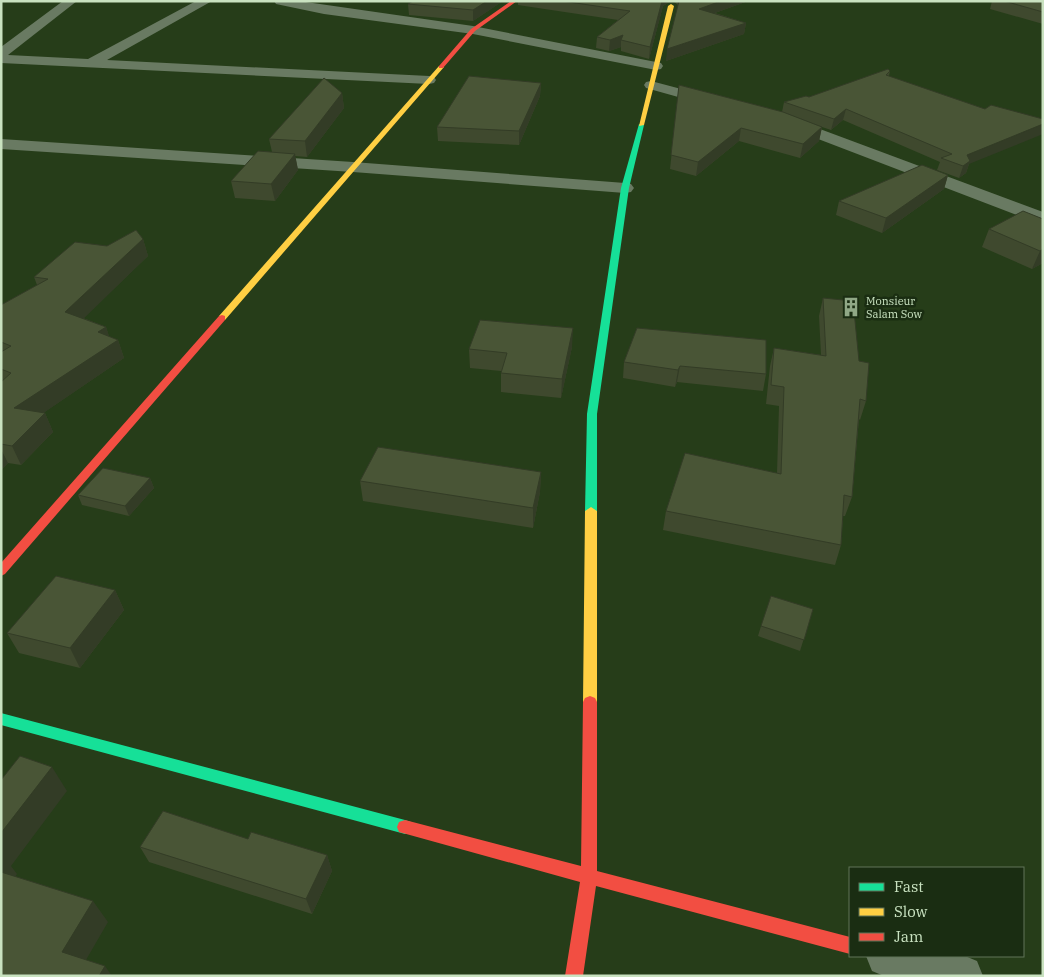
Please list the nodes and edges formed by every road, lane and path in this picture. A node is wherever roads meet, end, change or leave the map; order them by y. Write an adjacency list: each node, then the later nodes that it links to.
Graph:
1 (72, 1): 7 (street)
2 (206, 1): 9 (street)
3 (280, 1): 6 (street)
4 (515, 1): 6 (street)
5 (671, 6): 10 (street)
6 (473, 30): 10 (street); 11 (street)
7 (1, 54)
8 (1, 59): 9 (street)
9 (90, 63): 11 (street)
10 (656, 66): 12 (street)
11 (429, 80): 16 (street)
12 (651, 85): 13 (street); 17 (street)
13 (732, 107)
14 (768, 116): 18 (street)
15 (1, 144): 16 (street)
16 (353, 167): 17 (street); 19 (street)
17 (625, 188): 21 (street)
18 (1043, 219)
19 (1, 571)
20 (1, 719): 21 (street)
21 (589, 876): 22 (street); 24 (street)
22 (849, 946)
23 (891, 957): 25 (street)
24 (574, 976)
25 (962, 976)

